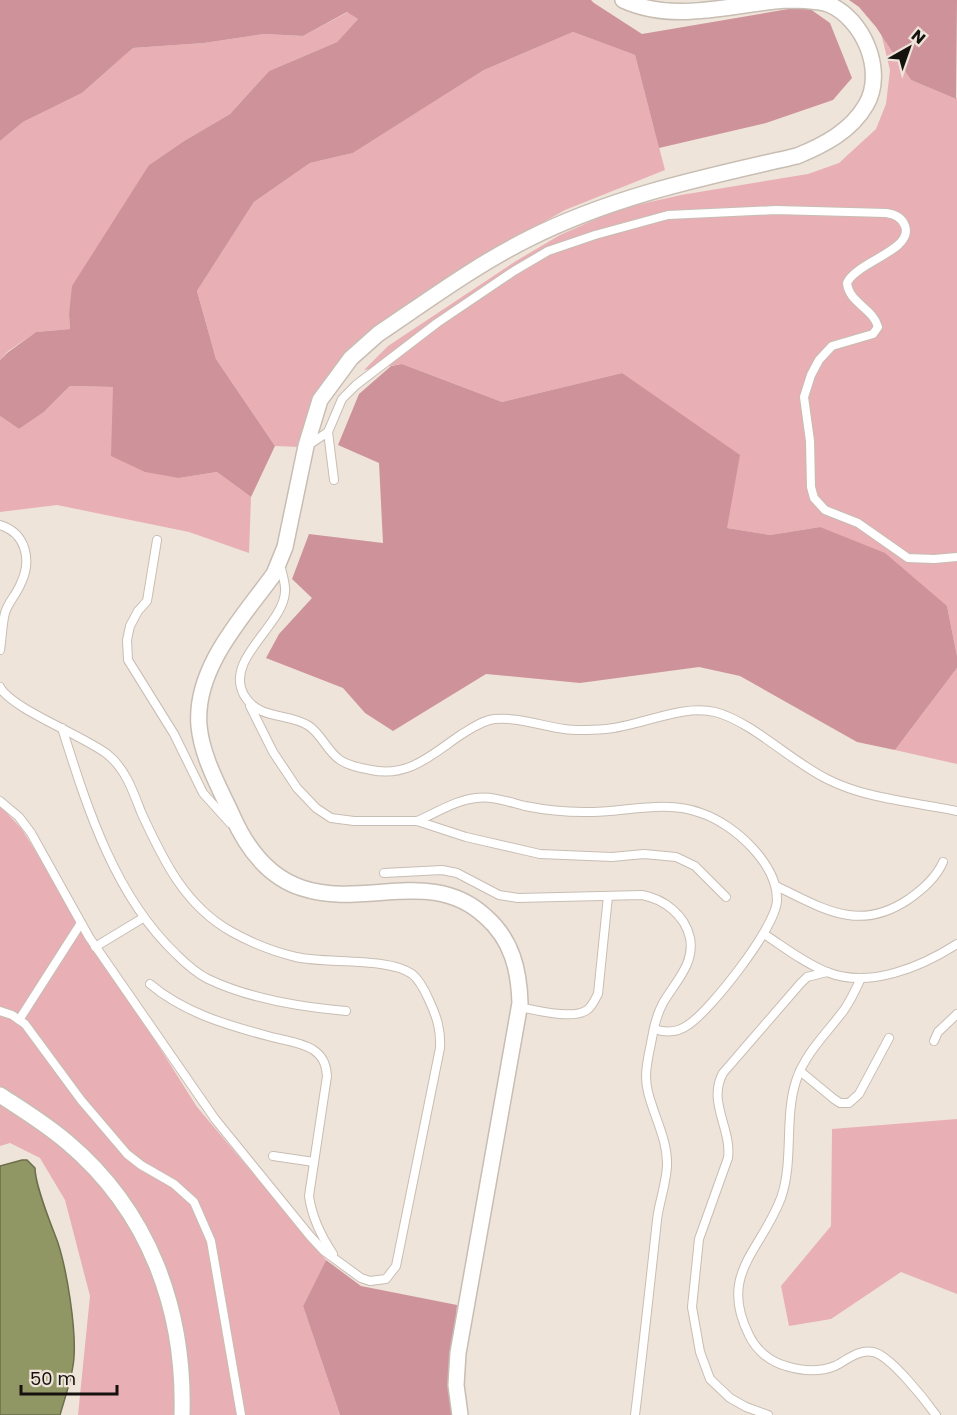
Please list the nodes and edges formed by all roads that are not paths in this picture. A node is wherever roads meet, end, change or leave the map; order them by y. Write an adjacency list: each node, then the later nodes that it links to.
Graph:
1 (623, 0): 3 (street)
2 (328, 432): 3 (lane); 4 (lane); 7 (lane)
3 (306, 446): 8 (street)
4 (334, 480)
5 (0, 525): 9 (lane)
6 (157, 540): 16 (lane)
7 (957, 557)
8 (280, 563): 11 (lane); 16 (street)
9 (0, 650)
10 (0, 687): 12 (lane)
11 (243, 694): 14 (lane); 15 (lane)
12 (62, 728): 22 (lane); 42 (lane)
13 (0, 801): 23 (lane)
14 (957, 811)
15 (417, 821): 19 (lane); 21 (lane)
16 (240, 833): 30 (street)
17 (943, 862): 19 (lane)
18 (384, 873): 20 (lane)
19 (776, 886): 24 (lane)
20 (608, 896): 30 (lane); 35 (lane)
21 (726, 897)
22 (143, 918): 26 (lane); 32 (lane)
23 (81, 923): 26 (lane); 34 (lane)
24 (764, 934): 27 (lane); 35 (lane)
25 (957, 944): 28 (lane)
26 (96, 948): 42 (lane)
27 (827, 972): 28 (lane); 47 (lane)
28 (861, 978): 38 (lane)
29 (150, 984): 41 (lane)
30 (519, 1007): 45 (street)
31 (0, 1011): 34 (lane)
32 (346, 1011)
33 (957, 1014): 37 (lane)
34 (19, 1020): 44 (lane)
35 (654, 1029): 46 (lane)
36 (889, 1038): 38 (lane)
37 (934, 1041)
38 (800, 1071): 48 (lane)
39 (0, 1095): 43 (street)
40 (273, 1156): 41 (lane)
41 (314, 1162): 42 (lane)
42 (337, 1260)
43 (182, 1415)
44 (241, 1415)
45 (460, 1415)
46 (635, 1415)
47 (768, 1415)
48 (936, 1415)

